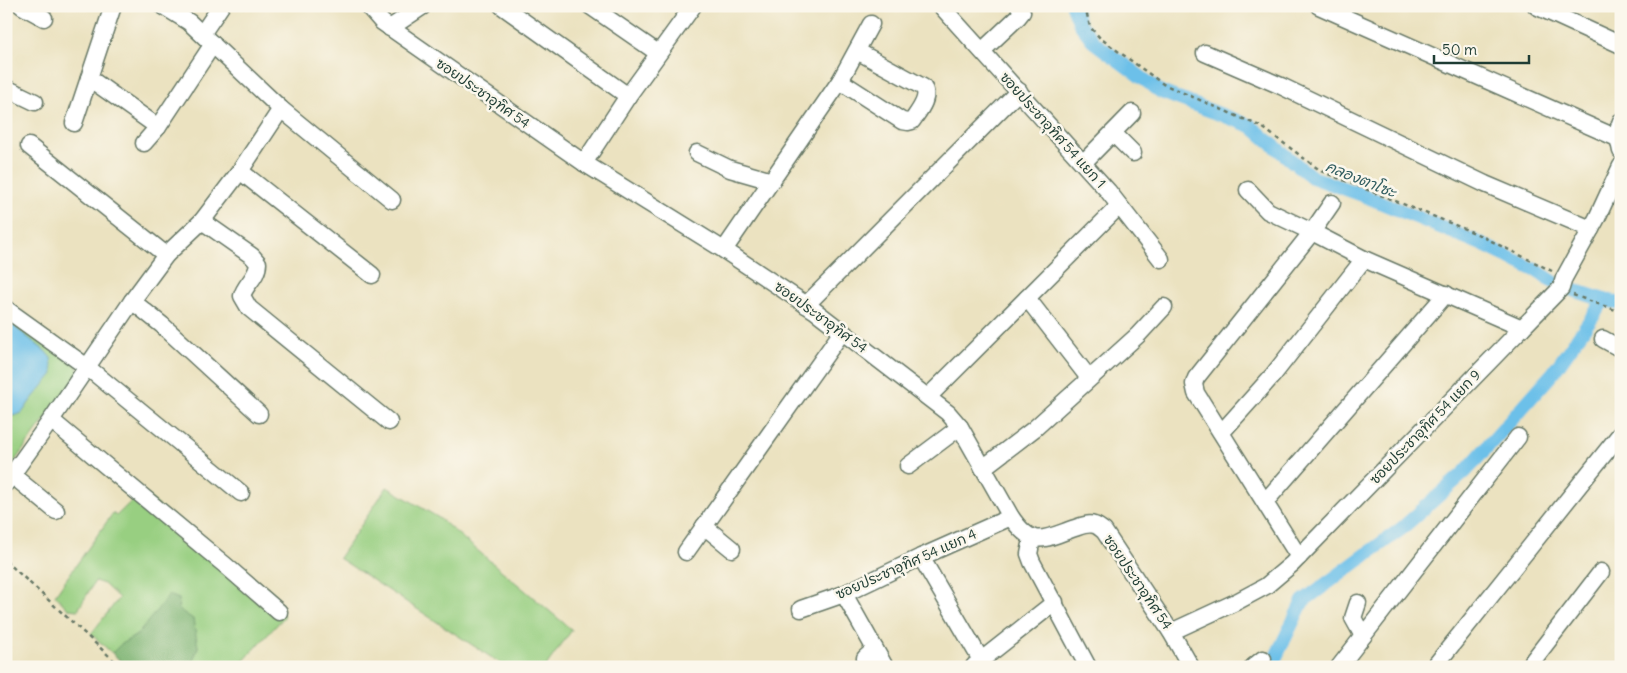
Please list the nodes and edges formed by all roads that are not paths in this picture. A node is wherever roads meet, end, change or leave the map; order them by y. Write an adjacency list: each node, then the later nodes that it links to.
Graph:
1 (22, 6): 15 (street)
2 (113, 6): 24 (street)
3 (163, 6): 18 (street)
4 (221, 6): 18 (street)
5 (368, 6): 17 (street, ซอยประชาอุทิศ 54)
6 (423, 6): 17 (street)
7 (502, 6): 28 (street)
8 (590, 6): 22 (street)
9 (693, 6): 22 (street)
10 (941, 6): 21 (street, ซอยประชาอุทิศ 54 แยก 1)
11 (1019, 6): 21 (street)
12 (1319, 6): 37 (street)
13 (1536, 6): 14 (street)
14 (1563, 11): 19 (street)
15 (44, 18)
16 (871, 24): 20 (street)
17 (390, 28): 41 (street, ซอยประชาอุทิศ 54)
18 (208, 39): 30 (street); 34 (street)
19 (1621, 45)
20 (857, 51): 25 (street); 25 (street)
21 (982, 51): 27 (street, ซอยประชาอุทิศ 54 แยก 1)
22 (658, 53): 28 (street)
23 (1205, 53): 51 (street)
24 (89, 78): 33 (street); 34 (street)
25 (840, 81): 45 (street)
26 (6, 88): 29 (street)
27 (1019, 91): 42 (street, ซอยประชาอุทิศ 54 แยก 1); 61 (street)
28 (628, 96): 41 (street)
29 (35, 102)
30 (280, 109): 44 (street); 47 (street)
31 (1132, 113): 35 (street)
32 (1621, 121): 37 (street)
33 (74, 123)
34 (158, 127): 36 (street)
35 (1113, 133): 40 (street); 42 (street)
36 (144, 143)
37 (1619, 145)
38 (29, 146): 54 (street)
39 (697, 153): 45 (street)
40 (1133, 153)
41 (584, 163): 53 (street, ซอยประชาอุทิศ 54)
42 (1083, 163): 49 (street, ซอยประชาอุทิศ 54 แยก 1)
43 (1621, 166): 51 (street, ซอยประชาอุทิศ 54 แยก 9)
44 (240, 171): 50 (street); 57 (street)
45 (772, 181): 53 (street)
46 (1248, 190): 52 (street)
47 (392, 200)
48 (1332, 204): 52 (street)
49 (1119, 206): 55 (street, ซอยประชาอุทิศ 54 แยก 1); 59 (street)
50 (202, 221): 54 (street); 73 (street)
51 (1591, 229): 64 (street, ซอยประชาอุทิศ 54 แยก 9)
52 (1312, 232): 56 (street); 75 (street)
53 (724, 250): 61 (street, ซอยประชาอุทิศ 54)
54 (166, 256): 60 (street)
55 (1160, 259)
56 (1364, 259): 58 (street); 75 (street)
57 (372, 275)
58 (1446, 294): 64 (street); 82 (street)
59 (1027, 298): 69 (street); 70 (street)
60 (132, 301): 68 (street); 71 (street)
61 (806, 305): 65 (street, ซอยประชาอุทิศ 54)
62 (1164, 307): 69 (street)
63 (6, 309): 68 (street)
64 (1522, 328): 90 (street, ซอยประชาอุทิศ 54 แยก 9)
65 (842, 332): 70 (street, ซอยประชาอุทิศ 54); 85 (street)
66 (1603, 339): 67 (street)
67 (1621, 349)
68 (87, 368): 72 (street); 81 (street)
69 (1089, 378): 79 (street)
70 (928, 397): 74 (street, ซอยประชาอุทิศ 54)
71 (259, 414)
72 (51, 420): 80 (street); 96 (street)
73 (389, 422)
74 (960, 427): 78 (street); 79 (street, ซอยประชาอุทิศ 54)
75 (1222, 432): 82 (street)
76 (1620, 436): 106 (street)
77 (1518, 437): 98 (street)
78 (908, 466)
79 (984, 468): 84 (street, ซอยประชาอุทิศ 54)
80 (9, 479): 83 (street)
81 (241, 493)
82 (1265, 502): 90 (street)
83 (56, 511)
84 (1011, 517): 86 (street, ซอยประชาอุทิศ 54); 89 (street, ซอยประชาอุทิศ 54 แยก 4)
85 (704, 526): 87 (street); 88 (street)
86 (1032, 539): 93 (street); 97 (street, ซอยประชาอุทิศ 54)
87 (732, 548)
88 (686, 552)
89 (921, 557): 92 (street, ซอยประชาอุทิศ 54 แยก 4); 100 (street)
90 (1299, 557): 97 (street, ซอยประชาอุทิศ 54 แยก 9)
91 (1601, 572): 107 (street)
92 (844, 594): 95 (street, ซอยประชาอุทิศ 54 แยก 4); 99 (street)
93 (1055, 602): 100 (street); 103 (street)
94 (1358, 602): 98 (street)
95 (801, 609)
96 (279, 612)
97 (1171, 632): 104 (street, ซอยประชาอุทิศ 54)
98 (1363, 636): 105 (street)
99 (875, 649): 101 (street); 102 (street)
100 (976, 663)
101 (867, 667)
102 (885, 667)
103 (1088, 667)
104 (1191, 667)
105 (1339, 667)
106 (1434, 667)
107 (1528, 667)

